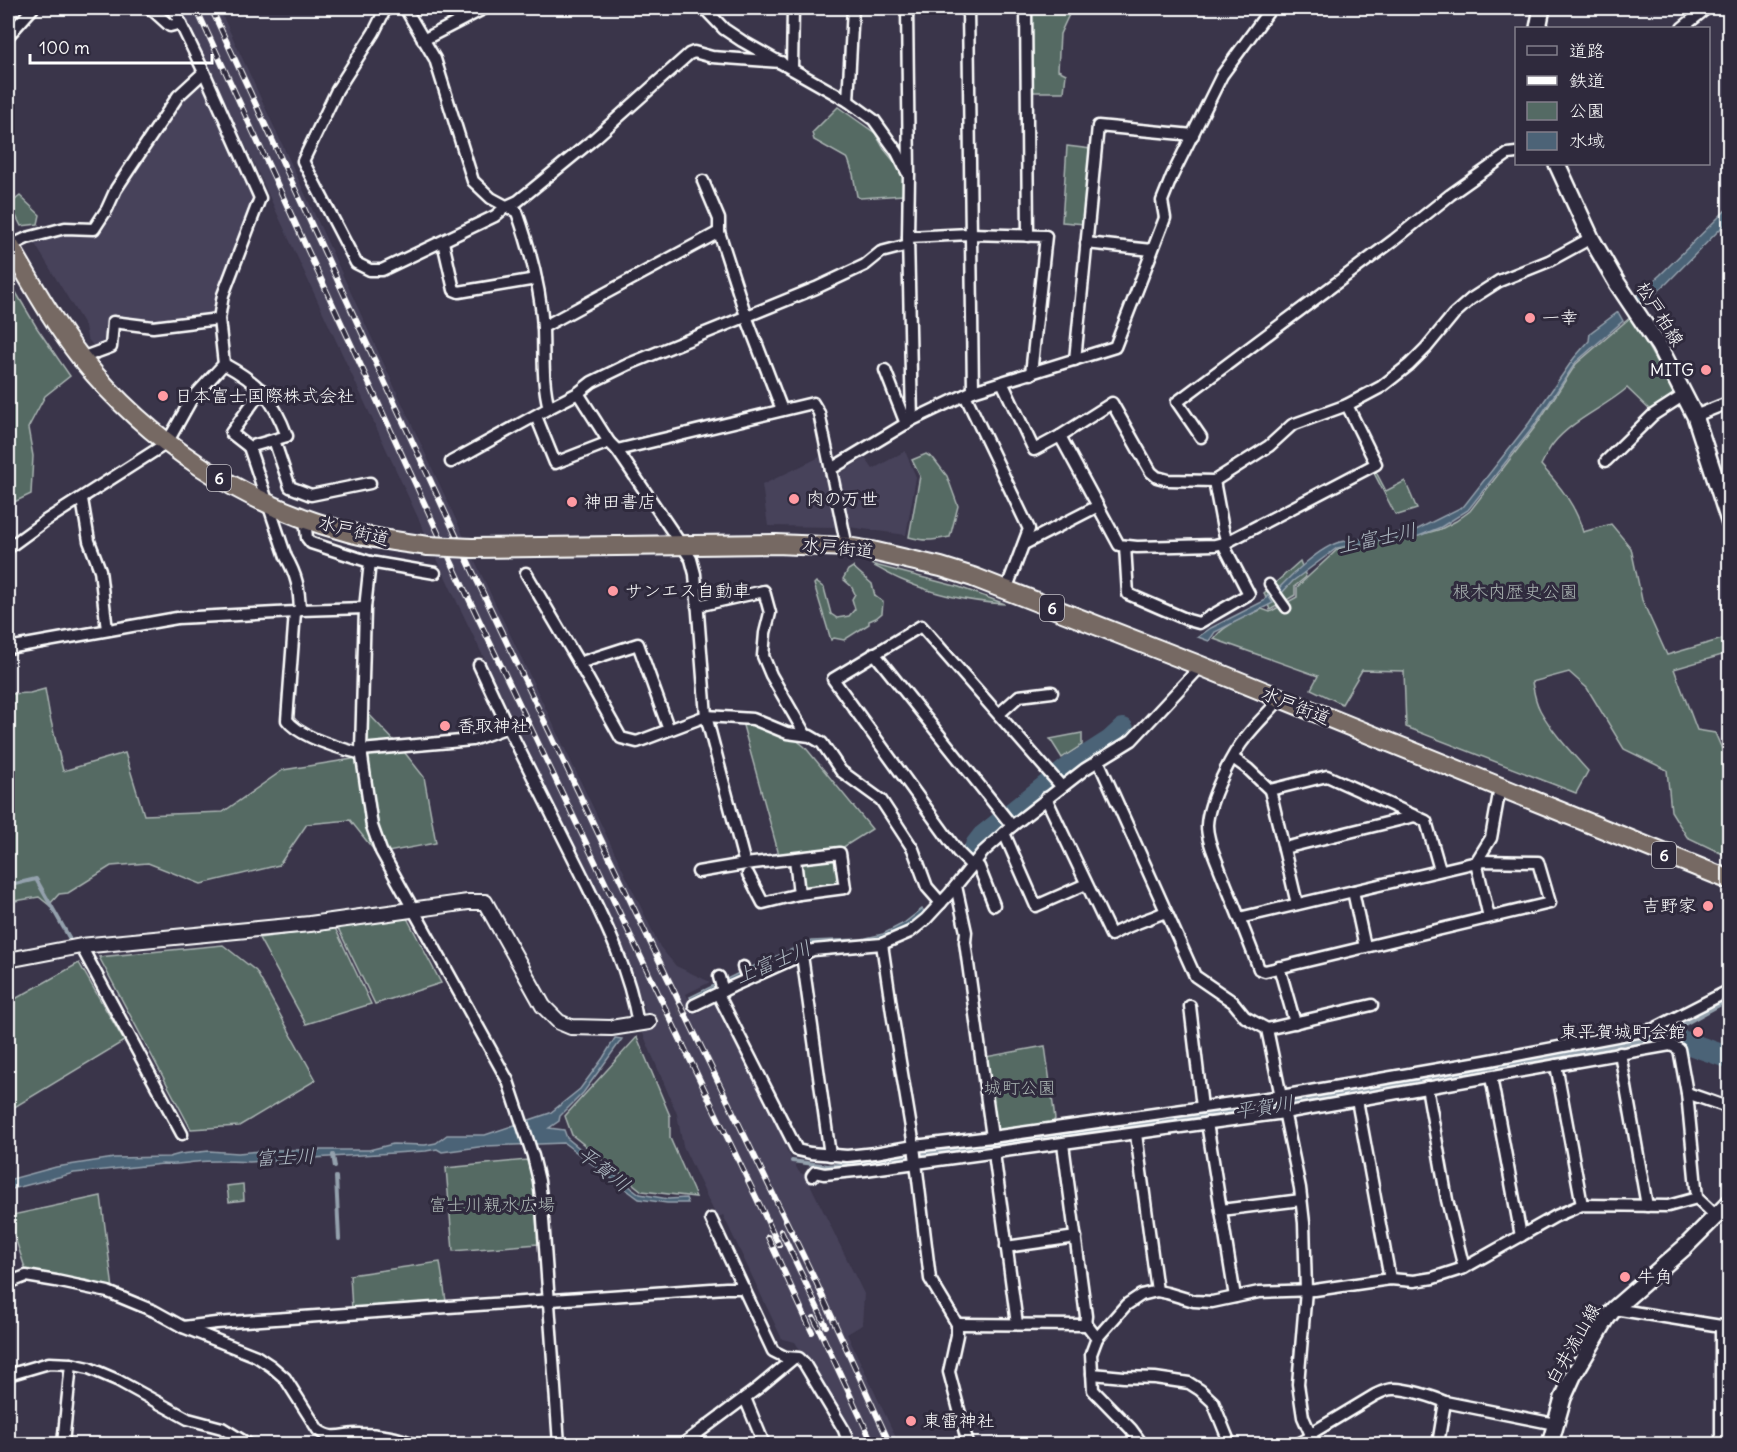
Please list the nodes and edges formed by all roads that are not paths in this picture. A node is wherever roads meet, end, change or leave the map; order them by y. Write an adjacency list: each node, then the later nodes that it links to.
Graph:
1 (33, 8): 19 (street)
2 (150, 8): 16 (street)
3 (173, 8): 16 (street)
4 (386, 8): 36 (street)
5 (405, 8): 20 (street)
6 (485, 8): 20 (street)
7 (704, 8): 21 (street)
8 (793, 8): 22 (street)
9 (853, 8): 24 (street)
10 (907, 8): 28 (street)
11 (968, 8): 32 (street)
12 (1026, 8): 33 (street)
13 (1271, 8): 25 (street)
14 (1542, 8): 17 (main road)
15 (1707, 8): 18 (street)
16 (180, 23): 23 (street)
17 (1538, 27)
18 (1683, 27)
19 (8, 36)
20 (423, 40): 30 (street)
21 (781, 62): 22 (street); 30 (street)
22 (792, 69): 24 (street)
23 (204, 72): 38 (street); 42 (street)
24 (848, 101): 28 (street)
25 (1193, 135): 37 (street); 39 (street)
26 (1515, 153): 62 (street)
27 (1557, 165): 34 (main road, 松戸柏線)
28 (909, 175): 35 (street)
29 (703, 181): 31 (street)
30 (507, 206): 36 (street); 40 (street)
31 (719, 232): 41 (street); 43 (street)
32 (970, 234): 33 (street); 35 (street); 52 (street)
33 (1028, 236): 48 (street)
34 (1591, 238): 53 (main road, 松戸柏線); 55 (street)
35 (908, 241): 41 (street); 60 (street)
36 (443, 242): 40 (street)
37 (1086, 243): 39 (street); 45 (street)
38 (9, 244): 44 (highway, 水戸街道 / 6)
39 (1152, 250): 45 (street)
40 (536, 279): 43 (street)
41 (746, 316): 51 (street); 57 (street)
42 (219, 319): 44 (street); 46 (street)
43 (543, 327): 56 (street)
44 (81, 358): 65 (highway, 水戸街道 / 6)
45 (1075, 360): 48 (street)
46 (224, 364): 50 (street); 65 (street)
47 (885, 370): 60 (street)
48 (1031, 374): 49 (street)
49 (1002, 382): 52 (street); 61 (street)
50 (262, 390): 63 (street); 66 (street)
51 (578, 393): 56 (street); 64 (street)
52 (969, 393): 60 (street); 79 (street)
53 (1684, 395): 59 (main road, 松戸柏線); 68 (street)
54 (1730, 402): 59 (street)
55 (1347, 405): 71 (street); 78 (street)
56 (549, 408): 58 (street)
57 (783, 410): 67 (street); 70 (street)
58 (536, 416): 64 (street); 69 (street)
59 (1695, 416): 77 (main road, 松戸柏線)
60 (909, 422): 70 (street)
61 (1060, 436): 71 (street); 75 (street)
62 (1201, 437)
63 (274, 440): 66 (street); 72 (street)
64 (609, 442): 67 (street)
65 (167, 444): 73 (street); 74 (highway, 水戸街道 / 6)
66 (249, 447): 74 (street)
67 (617, 450): 80 (street)
68 (1606, 461)
69 (450, 462)
70 (831, 469): 82 (street)
71 (1214, 481): 78 (street)
72 (370, 483)
73 (82, 499): 83 (street); 93 (street)
74 (268, 504): 76 (highway, 水戸街道 / 6); 92 (street)
75 (1098, 506): 79 (street); 81 (street)
76 (305, 519): 80 (highway, 水戸街道 / 6, bridge); 84 (street)
77 (1730, 524)
78 (1225, 543): 81 (street); 81 (street)
79 (1024, 544): 88 (street)
80 (681, 545): 82 (highway, 水戸街道 / 6); 89 (street)
81 (1125, 546)
82 (848, 547): 88 (highway, 水戸街道 / 6)
83 (8, 548)
84 (370, 562): 85 (street); 91 (street)
85 (435, 573)
86 (526, 573): 96 (street)
87 (1269, 584): 90 (street)
88 (1006, 590): 98 (highway, 水戸街道 / 6)
89 (697, 606): 102 (street); 105 (street)
90 (1286, 608)
91 (365, 609): 92 (street); 106 (street)
92 (298, 611): 93 (street); 106 (street)
93 (107, 630): 94 (street)
94 (8, 648)
95 (874, 653): 101 (street); 114 (street); 118 (street)
96 (579, 663): 104 (street); 104 (street)
97 (479, 665): 103 (street)
98 (1201, 666): 100 (highway, 水戸街道 / 6); 108 (street)
99 (1052, 692): 101 (street)
100 (1280, 699): 107 (street); 110 (highway, 水戸街道 / 6)
101 (999, 714): 109 (street)
102 (706, 716): 104 (street); 105 (street); 119 (street)
103 (508, 727): 106 (street); 148 (street)
104 (669, 730)
105 (805, 734): 127 (street)
106 (362, 752): 130 (street)
107 (1233, 758): 111 (street); 133 (street)
108 (1098, 760): 109 (street); 131 (street)
109 (1061, 786): 112 (street)
110 (1500, 788): 117 (street); 122 (highway, 水戸街道 / 6)
111 (1270, 790): 113 (street); 115 (street)
112 (1046, 798): 114 (street); 123 (street)
113 (1415, 816): 115 (street); 120 (street)
114 (1008, 829): 118 (street); 123 (street)
115 (1284, 848): 129 (street)
116 (795, 859): 119 (street); 126 (street); 126 (street)
117 (1476, 862): 120 (street); 132 (street); 132 (street)
118 (973, 864): 124 (street); 128 (street)
119 (747, 869): 121 (street); 126 (street)
120 (1440, 870): 125 (street)
121 (698, 872)
122 (1730, 880)
123 (1086, 884): 131 (street)
124 (956, 886): 127 (street); 164 (street)
125 (1353, 891): 129 (street); 136 (street)
126 (799, 894)
127 (941, 903): 134 (street)
128 (994, 904)
129 (1297, 904): 133 (street)
130 (413, 910): 135 (street); 148 (street); 189 (street)
131 (1166, 912): 150 (street)
132 (1489, 917): 136 (street)
133 (1239, 918): 140 (street)
134 (882, 944): 137 (street); 166 (street)
135 (81, 946): 138 (street); 162 (street)
136 (1365, 947): 140 (street)
137 (802, 955): 142 (street); 168 (street)
138 (8, 960)
139 (743, 967): 142 (street)
140 (1279, 967): 149 (street)
141 (718, 977): 144 (street)
142 (748, 979): 144 (street)
143 (1730, 990): 156 (street)
144 (721, 992): 145 (street); 168 (street)
145 (694, 1005)
146 (1372, 1005): 149 (street)
147 (1190, 1006): 158 (street)
148 (644, 1023)
149 (1295, 1023): 150 (street)
150 (1267, 1029): 156 (street)
151 (1620, 1053): 152 (street); 155 (street); 175 (street)
152 (1556, 1065): 153 (street); 174 (street)
153 (1491, 1077): 154 (street); 179 (street)
154 (1427, 1088): 157 (street); 182 (street)
155 (1687, 1094): 159 (street); 171 (street)
156 (1281, 1096): 158 (street); 160 (street)
157 (1358, 1100): 160 (street); 183 (street)
158 (1202, 1107): 164 (street)
159 (1730, 1108)
160 (1284, 1113): 161 (street); 172 (street)
161 (1207, 1123): 163 (street); 176 (street)
162 (182, 1134)
163 (1136, 1134): 165 (street); 187 (street)
164 (992, 1137): 166 (street)
165 (1063, 1144): 167 (street); 180 (street)
166 (914, 1146): 168 (street); 169 (street)
167 (994, 1153): 169 (street); 181 (street)
168 (830, 1155)
169 (916, 1163): 170 (street); 191 (street)
170 (812, 1176)
171 (1697, 1198): 175 (street); 177 (street)
172 (1301, 1200): 176 (street); 186 (street)
173 (1730, 1202): 177 (main road, 白井流山線)
174 (1582, 1205): 175 (street); 179 (street)
175 (1647, 1206)
176 (1221, 1210): 188 (street)
177 (1716, 1216): 190 (main road, 白井流山線)
178 (711, 1219): 185 (street)
179 (1521, 1236): 182 (street)
180 (1076, 1237): 181 (street); 193 (street)
181 (1006, 1247): 192 (street)
182 (1464, 1268): 183 (street)
183 (1390, 1280): 186 (street)
184 (8, 1283): 195 (street)
185 (744, 1288): 189 (street); 197 (street)
186 (1306, 1290): 188 (street); 204 (street)
187 (1157, 1291): 188 (street); 196 (street)
188 (1235, 1297)
189 (549, 1301): 195 (street); 208 (street)
190 (1614, 1309): 194 (street); 203 (main road, 白井流山線)
191 (957, 1324): 192 (street); 212 (street)
192 (1017, 1324): 193 (street)
193 (1085, 1325): 196 (street)
194 (1725, 1325): 218 (street)
195 (183, 1327): 207 (street)
196 (1097, 1338): 199 (street)
197 (794, 1358): 201 (street); 211 (street)
198 (71, 1364): 200 (street); 205 (street); 206 (street)
199 (1092, 1374): 213 (street); 214 (street)
200 (8, 1375)
201 (745, 1398): 209 (street); 210 (street)
202 (1446, 1402): 203 (street); 204 (street); 216 (street)
203 (1555, 1424): 217 (main road, 白井流山線)
204 (1312, 1438): 215 (street)
205 (63, 1444)
206 (248, 1444)
207 (413, 1444)
208 (559, 1444)
209 (683, 1444)
210 (764, 1444)
211 (849, 1444)
212 (968, 1444)
213 (1142, 1444)
214 (1230, 1444)
215 (1298, 1444)
216 (1438, 1444)
217 (1550, 1444)
218 (1722, 1444)

